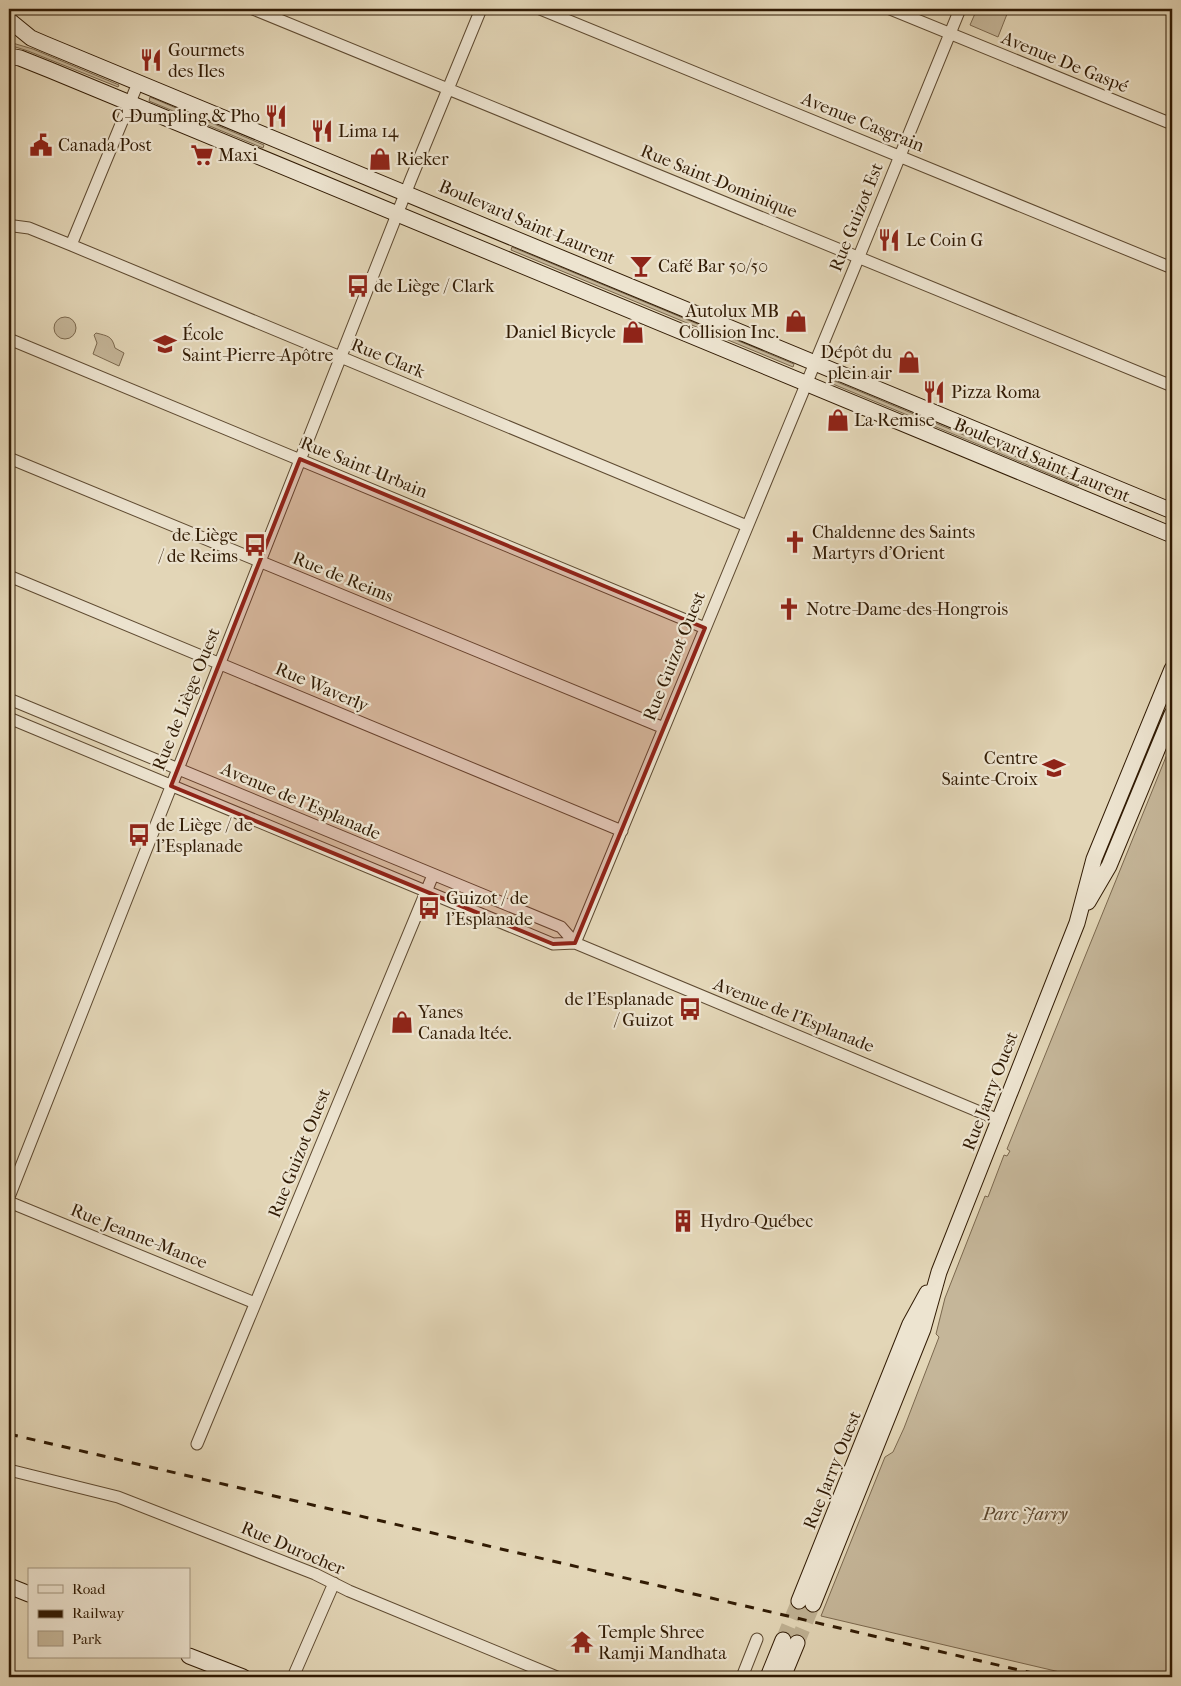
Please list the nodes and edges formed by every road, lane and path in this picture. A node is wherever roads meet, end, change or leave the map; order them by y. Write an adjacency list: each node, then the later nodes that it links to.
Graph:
1 (253, 9): 12 (street, Rue Saint-Dominique)
2 (481, 9): 12 (street, Rue de Liège Ouest)
3 (540, 9): 15 (street, Avenue Casgrain)
4 (890, 9): 7 (street, Avenue De Gaspé)
5 (960, 9): 7 (street, Rue Guizot Est)
6 (9, 20): 9 (main road, Boulevard Saint-Laurent)
7 (950, 34): 14 (street, Avenue De Gaspé); 15 (street, Rue Guizot Est)
8 (9, 37): 9 (main road)
9 (31, 38): 11 (main road, Boulevard Saint-Laurent)
10 (9, 56): 13 (main road, Boulevard Saint-Laurent)
11 (138, 83): 13 (street); 16 (main road, Boulevard Saint-Laurent)
12 (448, 89): 16 (street, Rue de Liège Ouest); 20 (street, Rue Saint-Dominique)
13 (130, 103): 17 (main road, Boulevard Saint-Laurent); 19 (street)
14 (1172, 124)
15 (900, 157): 20 (street, Rue Guizot Est); 21 (street, Avenue Casgrain)
16 (406, 192): 17 (street, Rue de Liège Ouest); 24 (main road, Boulevard Saint-Laurent)
17 (397, 214): 23 (street, Rue de Liège Ouest); 25 (main road, Boulevard Saint-Laurent)
18 (14, 226): 19 (street, Rue Clark)
19 (71, 245): 23 (street, Rue Clark)
20 (859, 257): 24 (street, Rue Guizot Est); 26 (street, Rue Saint-Dominique)
21 (1172, 268)
22 (9, 339): 28 (street, Rue Saint-Urbain)
23 (340, 357): 28 (street, Rue de Liège Ouest); 30 (street, Rue Clark)
24 (815, 363): 25 (street, Rue Guizot Est); 29 (main road, Boulevard Saint-Laurent)
25 (806, 383): 30 (street, Rue Guizot Ouest); 31 (main road, Boulevard Saint-Laurent)
26 (1172, 386)
27 (9, 458): 32 (street, Rue de Reims)
28 (300, 459): 32 (street, Rue de Liège Ouest); 34 (street, Rue Saint-Urbain)
29 (1172, 511)
30 (747, 526): 34 (street, Rue Guizot Ouest)
31 (1172, 535)
32 (259, 561): 35 (street, Rue de Liège Ouest); 40 (street, Rue de Reims)
33 (9, 576): 35 (street, Rue Waverly)
34 (705, 628): 40 (street, Rue Guizot Ouest)
35 (220, 664): 41 (street, Rue de Liège Ouest); 43 (street, Rue Waverly)
36 (1172, 669): 46 (main road, Rue Jarry Ouest)
37 (9, 700): 41 (street, Avenue de l'Esplanade)
38 (1172, 714): 46 (main road, Rue Jarry Ouest)
39 (9, 718): 42 (street, Avenue de l'Esplanade)
40 (664, 728): 43 (street, Rue Guizot Ouest)
41 (178, 769): 42 (street, Rue de Liège Ouest); 44 (street, Avenue de l'Esplanade)
42 (171, 786): 45 (street, Avenue de l'Esplanade); 49 (street, Rue de Liège Ouest)
43 (622, 831): 47 (street, Rue Guizot Ouest)
44 (433, 874): 45 (street, Rue Guizot Ouest); 47 (street, Avenue de l'Esplanade)
45 (426, 891): 47 (street, Avenue de l'Esplanade); 51 (street, Rue Guizot Ouest)
46 (1077, 923): 48 (main road, Rue Jarry Ouest)
47 (575, 943): 48 (street, Avenue de l'Esplanade)
48 (999, 1120): 57 (main road, Rue Jarry Ouest)
49 (9, 1197)
50 (9, 1202): 51 (street, Rue Jeanne-Mance)
51 (256, 1303): 52 (street, Rue Guizot Ouest)
52 (197, 1444)
53 (9, 1470): 54 (street, Rue Durocher)
54 (334, 1583): 61 (street); 62 (street, Rue Durocher)
55 (9, 1586): 56 (main road)
56 (28, 1594)
57 (806, 1603)
58 (757, 1639): 63 (street)
59 (190, 1656): 60 (main road)
60 (243, 1677)
61 (294, 1677)
62 (558, 1677)
63 (742, 1677)
64 (768, 1677): 65 (main road)
65 (783, 1677)

